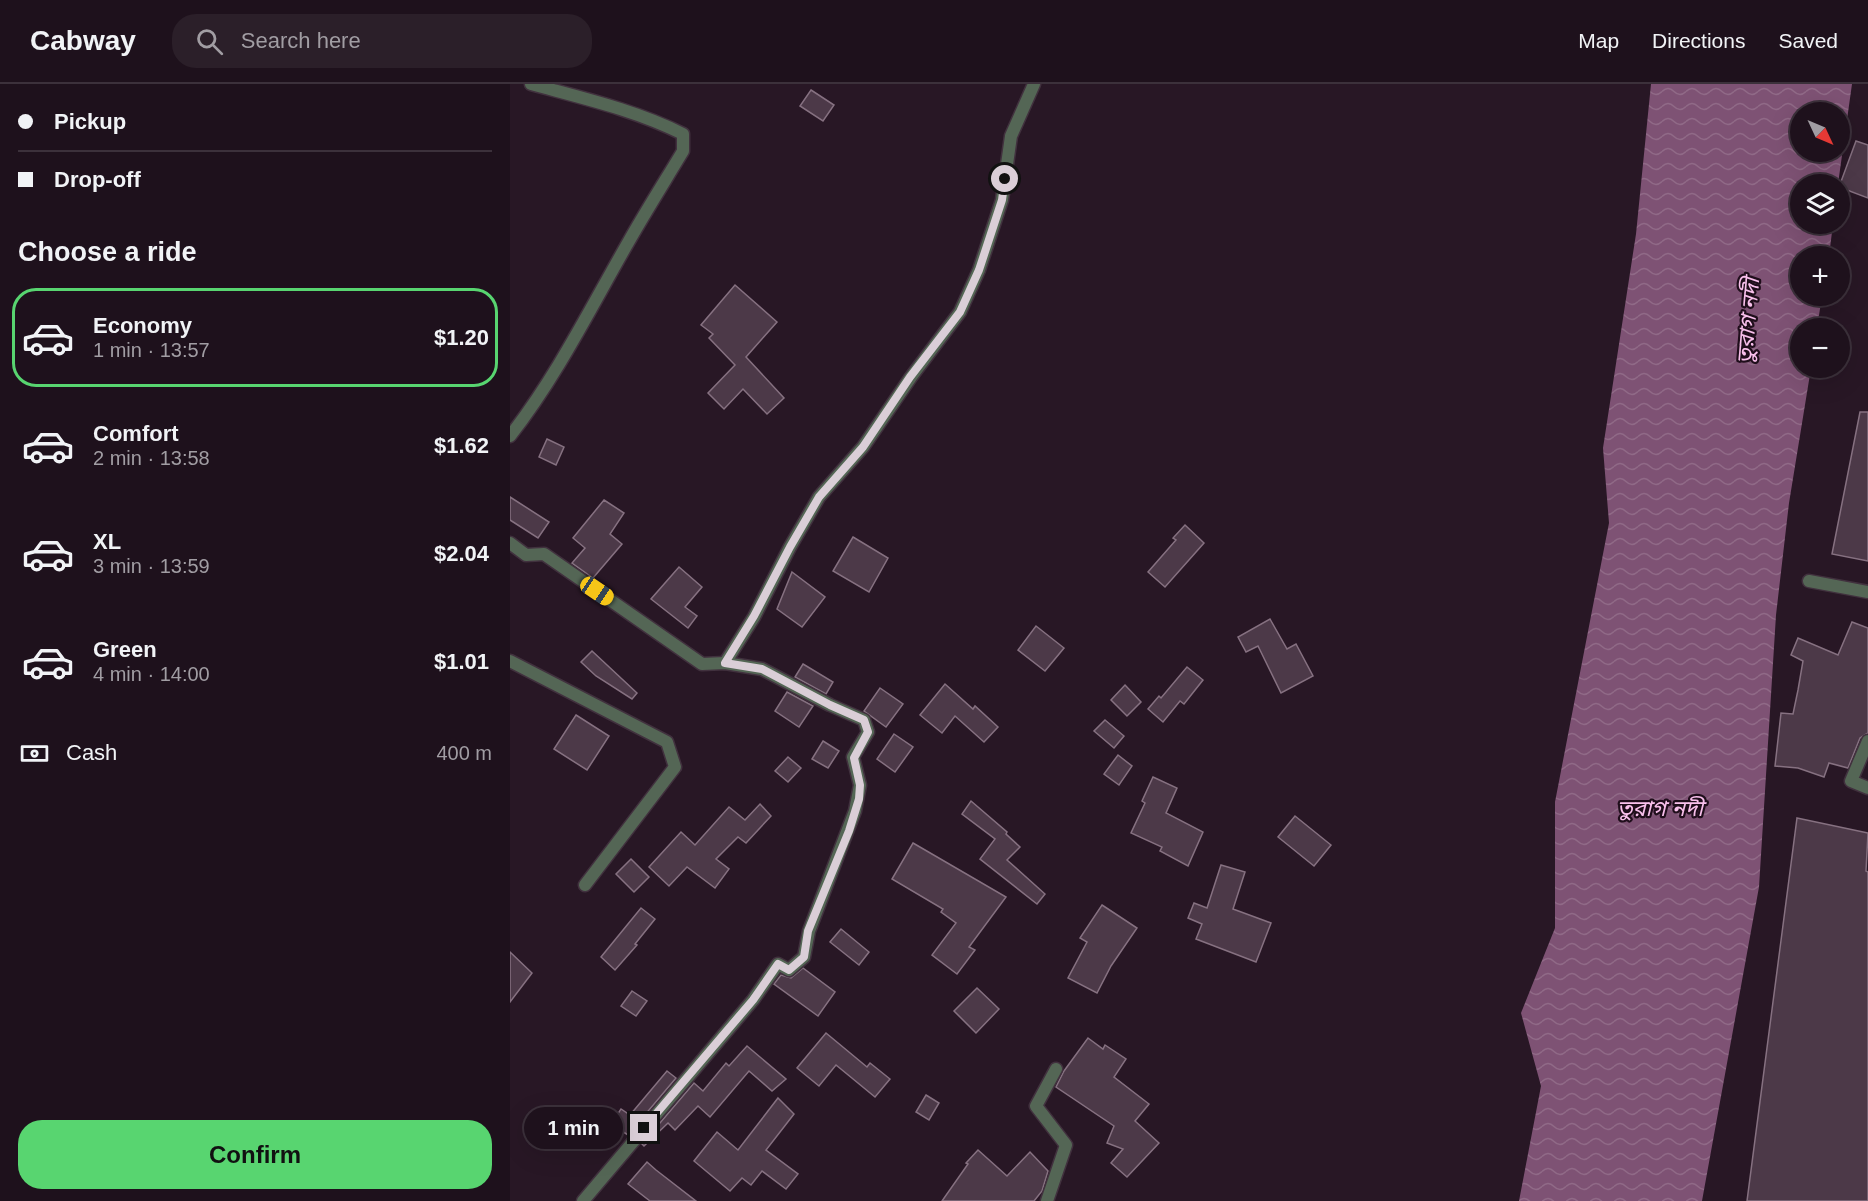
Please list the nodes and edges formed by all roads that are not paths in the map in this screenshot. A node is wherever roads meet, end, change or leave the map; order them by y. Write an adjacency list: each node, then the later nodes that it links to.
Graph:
1 (531, 84): 3 (street)
2 (1034, 84): 8 (street)
3 (510, 436)
4 (510, 543): 8 (street)
5 (1809, 581): 6 (street)
6 (1868, 592)
7 (510, 661): 11 (street)
8 (725, 663): 13 (street)
9 (1868, 741): 10 (street)
10 (1868, 788)
11 (585, 885)
12 (1056, 1069): 14 (street)
13 (583, 1201)
14 (1047, 1201)

